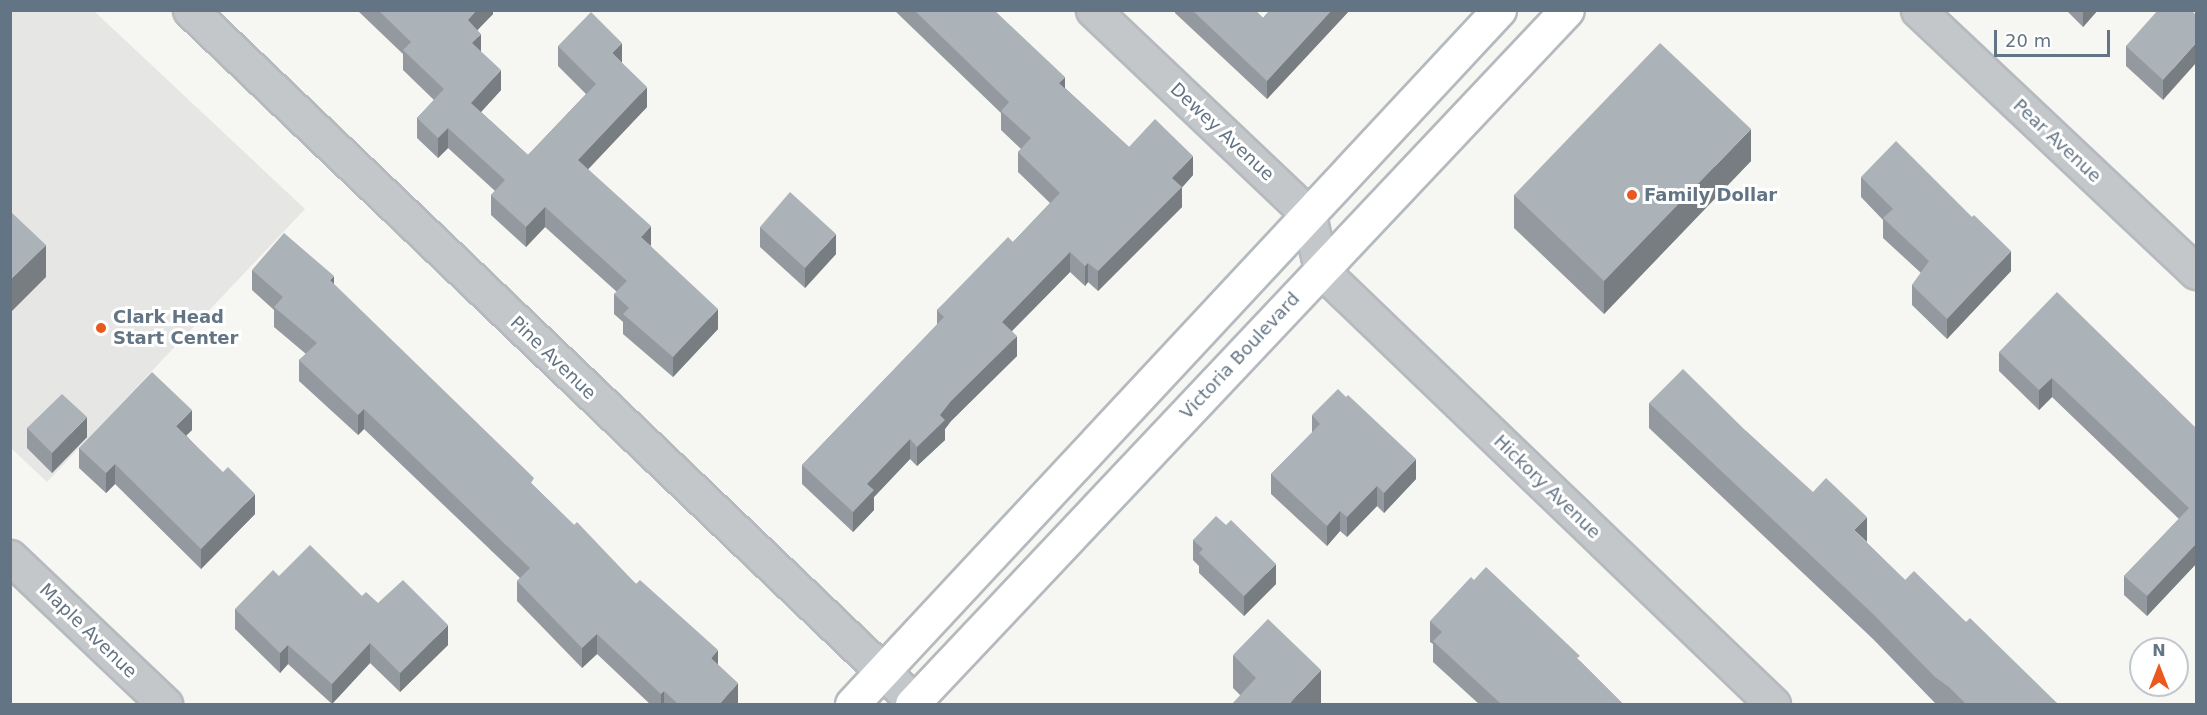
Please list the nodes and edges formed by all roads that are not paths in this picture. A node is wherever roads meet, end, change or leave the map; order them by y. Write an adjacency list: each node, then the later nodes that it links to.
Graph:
1 (190, 10): 10 (street, Pine Avenue)
2 (1093, 10): 6 (street, Dewey Avenue)
3 (1499, 10): 6 (main road)
4 (1567, 10): 7 (main road, Victoria Boulevard)
5 (1918, 10): 8 (street, Pear Avenue)
6 (1309, 215): 7 (street); 10 (main road)
7 (1321, 270): 11 (main road, Victoria Boulevard); 14 (street, Hickory Avenue)
8 (2196, 272)
9 (10, 557): 12 (street, Maple Avenue)
10 (882, 672): 11 (street, Pine Avenue); 13 (main road)
11 (914, 704)
12 (165, 705)
13 (852, 705)
14 (1773, 705)

